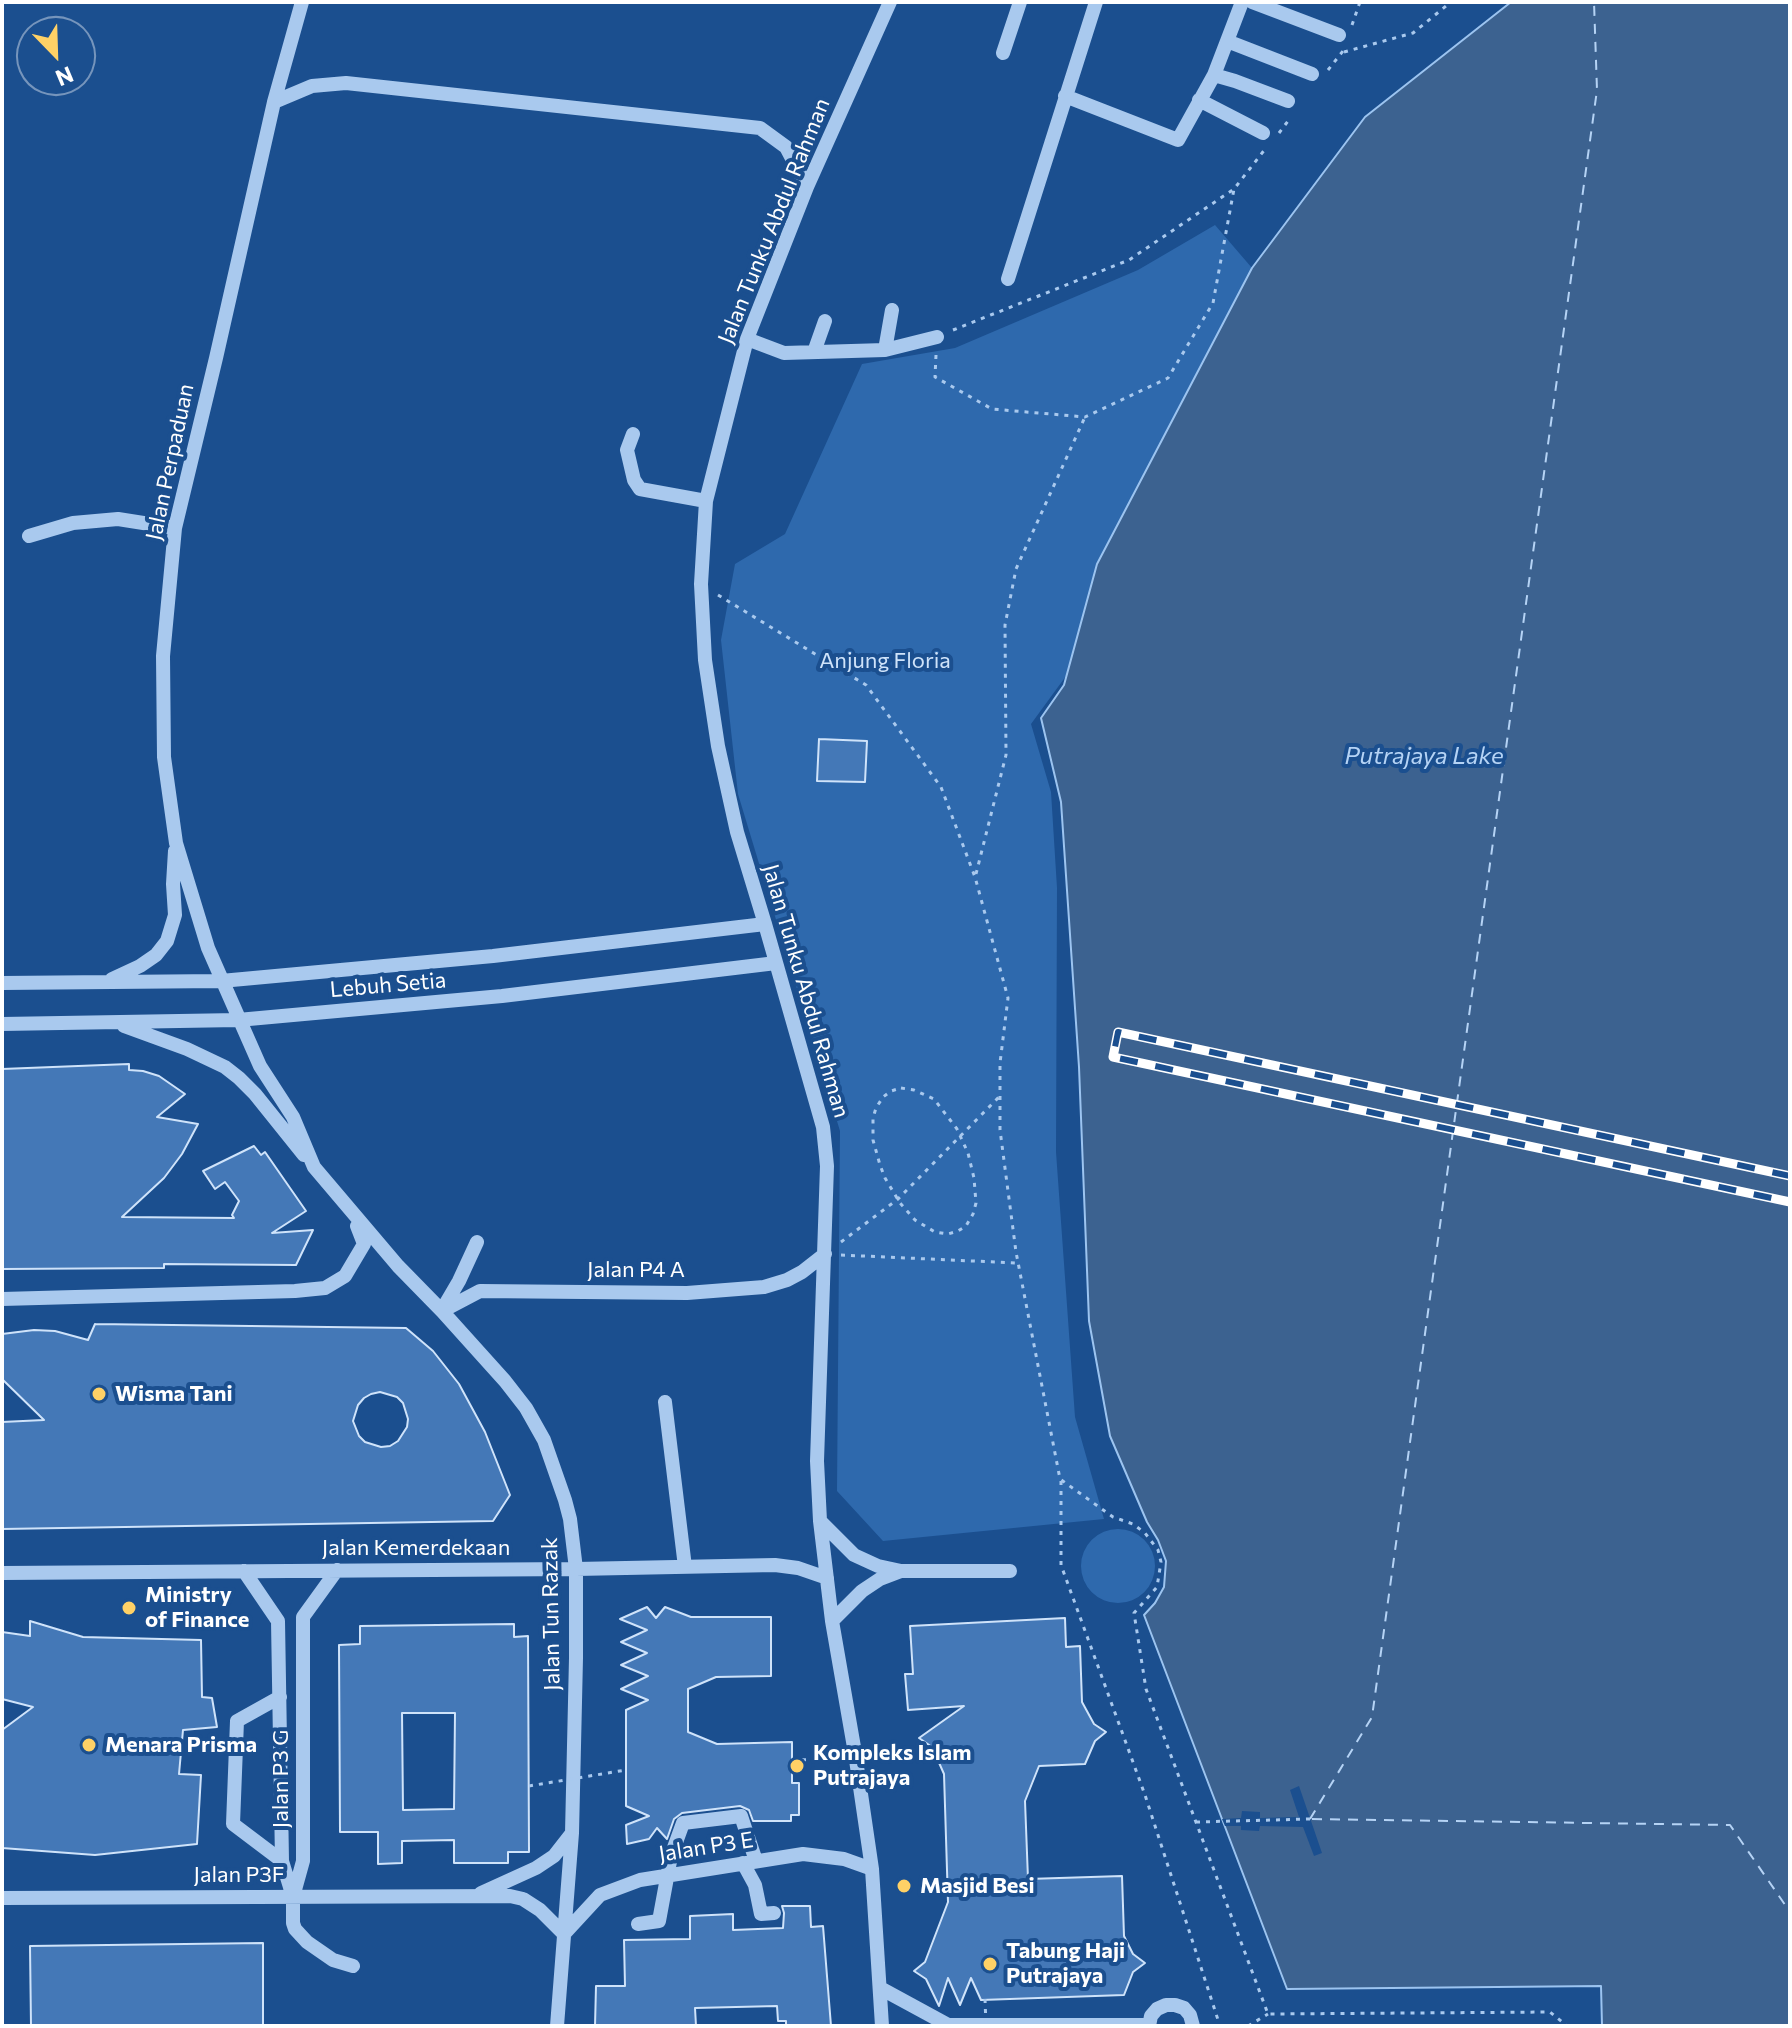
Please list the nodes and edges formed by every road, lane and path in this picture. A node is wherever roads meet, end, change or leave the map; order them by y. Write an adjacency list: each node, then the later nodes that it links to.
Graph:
1 (302, 2): 17 (street, Jalan Perpaduan)
2 (890, 2): 20 (street, Jalan Tunku Abdul Rahman)
3 (1020, 2): 11 (street)
4 (1096, 2): 15 (street)
5 (1242, 2): 10 (street)
6 (1252, 2): 9 (street)
7 (1360, 2): 9 (path)
8 (1451, 2): 12 (path)
9 (1346, 34): 12 (path)
10 (1227, 41): 13 (street); 14 (street)
11 (1003, 53)
12 (1342, 53): 14 (path)
13 (1214, 75): 16 (street); 18 (street)
14 (1317, 76)
15 (1065, 96): 16 (street); 22 (street)
16 (1199, 100): 19 (street)
17 (274, 102): 20 (street); 32 (street, Jalan Perpaduan)
18 (1291, 108): 21 (path)
19 (1263, 133)
20 (807, 187): 26 (street, Jalan Tunku Abdul Rahman)
21 (1234, 189): 25 (path); 29 (path)
22 (1008, 279)
23 (892, 310): 27 (street)
24 (825, 321): 28 (street)
25 (937, 337): 27 (street); 29 (path)
26 (747, 339): 28 (street); 31 (street, Jalan Tunku Abdul Rahman)
27 (885, 350): 28 (street)
28 (814, 352)
29 (1085, 417): 36 (path)
30 (633, 434): 31 (street)
31 (706, 501): 34 (street, Jalan Tunku Abdul Rahman)
32 (175, 528): 33 (street); 35 (street, Jalan Perpaduan)
33 (29, 536)
34 (701, 584): 36 (path); 37 (street, Jalan Tunku Abdul Rahman)
35 (176, 843): 39 (street, Jalan Perpaduan); 41 (street)
36 (975, 877): 45 (path)
37 (765, 924): 38 (street, Jalan Tunku Abdul Rahman); 39 (street, Lebuh Setia)
38 (776, 963): 42 (street, Lebuh Setia); 51 (street, Jalan Tunku Abdul Rahman)
39 (221, 981): 41 (street, Lebuh Setia); 42 (street, Jalan Perpaduan)
40 (2, 983): 41 (street, Lebuh Setia)
41 (104, 983)
42 (238, 1020): 43 (street, Lebuh Setia); 47 (street, Jalan Tun Razak)
43 (115, 1023): 44 (street, Lebuh Setia); 47 (street)
44 (2, 1024)
45 (1000, 1096): 46 (path); 52 (path)
46 (960, 1135): 48 (path); 48 (path); 48 (path)
47 (314, 1167): 49 (street, Jalan Tun Razak)
48 (898, 1199): 51 (path)
49 (352, 1213): 53 (street); 54 (street, Jalan Tun Razak)
50 (477, 1242): 54 (street)
51 (825, 1254): 52 (path); 54 (street, Jalan P4 A); 57 (street, Jalan Tunku Abdul Rahman)
52 (1018, 1264): 56 (path)
53 (2, 1299)
54 (442, 1311): 59 (street, Jalan Tun Razak)
55 (665, 1402): 58 (street)
56 (1061, 1479): 73 (path); 96 (path)
57 (820, 1521): 62 (street); 65 (street, Jalan Tunku Abdul Rahman)
58 (685, 1567): 59 (street, Jalan Kemerdekaan); 65 (street, Jalan Kemerdekaan)
59 (576, 1569): 60 (street, Jalan Kemerdekaan); 74 (street, Jalan Tun Razak)
60 (337, 1570): 61 (street, Jalan Kemerdekaan); 80 (street, Jalan P3 G)
61 (244, 1571): 64 (street, Jalan Kemerdekaan); 67 (street, Jalan P3 G)
62 (901, 1571): 63 (street); 66 (street)
63 (1010, 1571)
64 (2, 1573)
65 (827, 1578): 66 (street, Jalan Tunku Abdul Rahman)
66 (832, 1621): 77 (street, Jalan Tunku Abdul Rahman)
67 (280, 1697): 75 (street, Jalan P3 G); 75 (street)
68 (936, 1758): 69 (path, bridge)
69 (792, 1760)
70 (626, 1770): 71 (path, bridge)
71 (529, 1786)
72 (1310, 1819): 73 (path)
73 (1196, 1822): 88 (path)
74 (572, 1833): 79 (street, Jalan P3F); 84 (street, Jalan Tun Razak)
75 (282, 1861): 80 (street, Jalan P3 G)
76 (750, 1862): 77 (street, Jalan P3 E); 78 (street, Jalan P3 E); 78 (street); 82 (street)
77 (872, 1869): 86 (street, Jalan Tunku Abdul Rahman)
78 (667, 1875): 83 (street); 84 (street, Jalan P3 E)
79 (477, 1895): 80 (street, Jalan P3F); 84 (street, Jalan P3F)
80 (293, 1897): 81 (street, Jalan P3F); 85 (street)
81 (2, 1898)
82 (774, 1913)
83 (638, 1924)
84 (564, 1934): 89 (street, Jalan Tun Razak)
85 (353, 1966)
86 (880, 1988): 90 (street, Jalan Tunku Abdul Rahman); 91 (street)
87 (985, 1999): 92 (path, bridge)
88 (1268, 2014): 97 (path); 98 (path)
89 (557, 2026)
90 (882, 2026)
91 (948, 2026): 93 (street)
92 (986, 2026)
93 (1111, 2026): 94 (street)
94 (1149, 2026): 95 (street)
95 (1193, 2026)
96 (1220, 2026)
97 (1248, 2026)
98 (1567, 2026)

